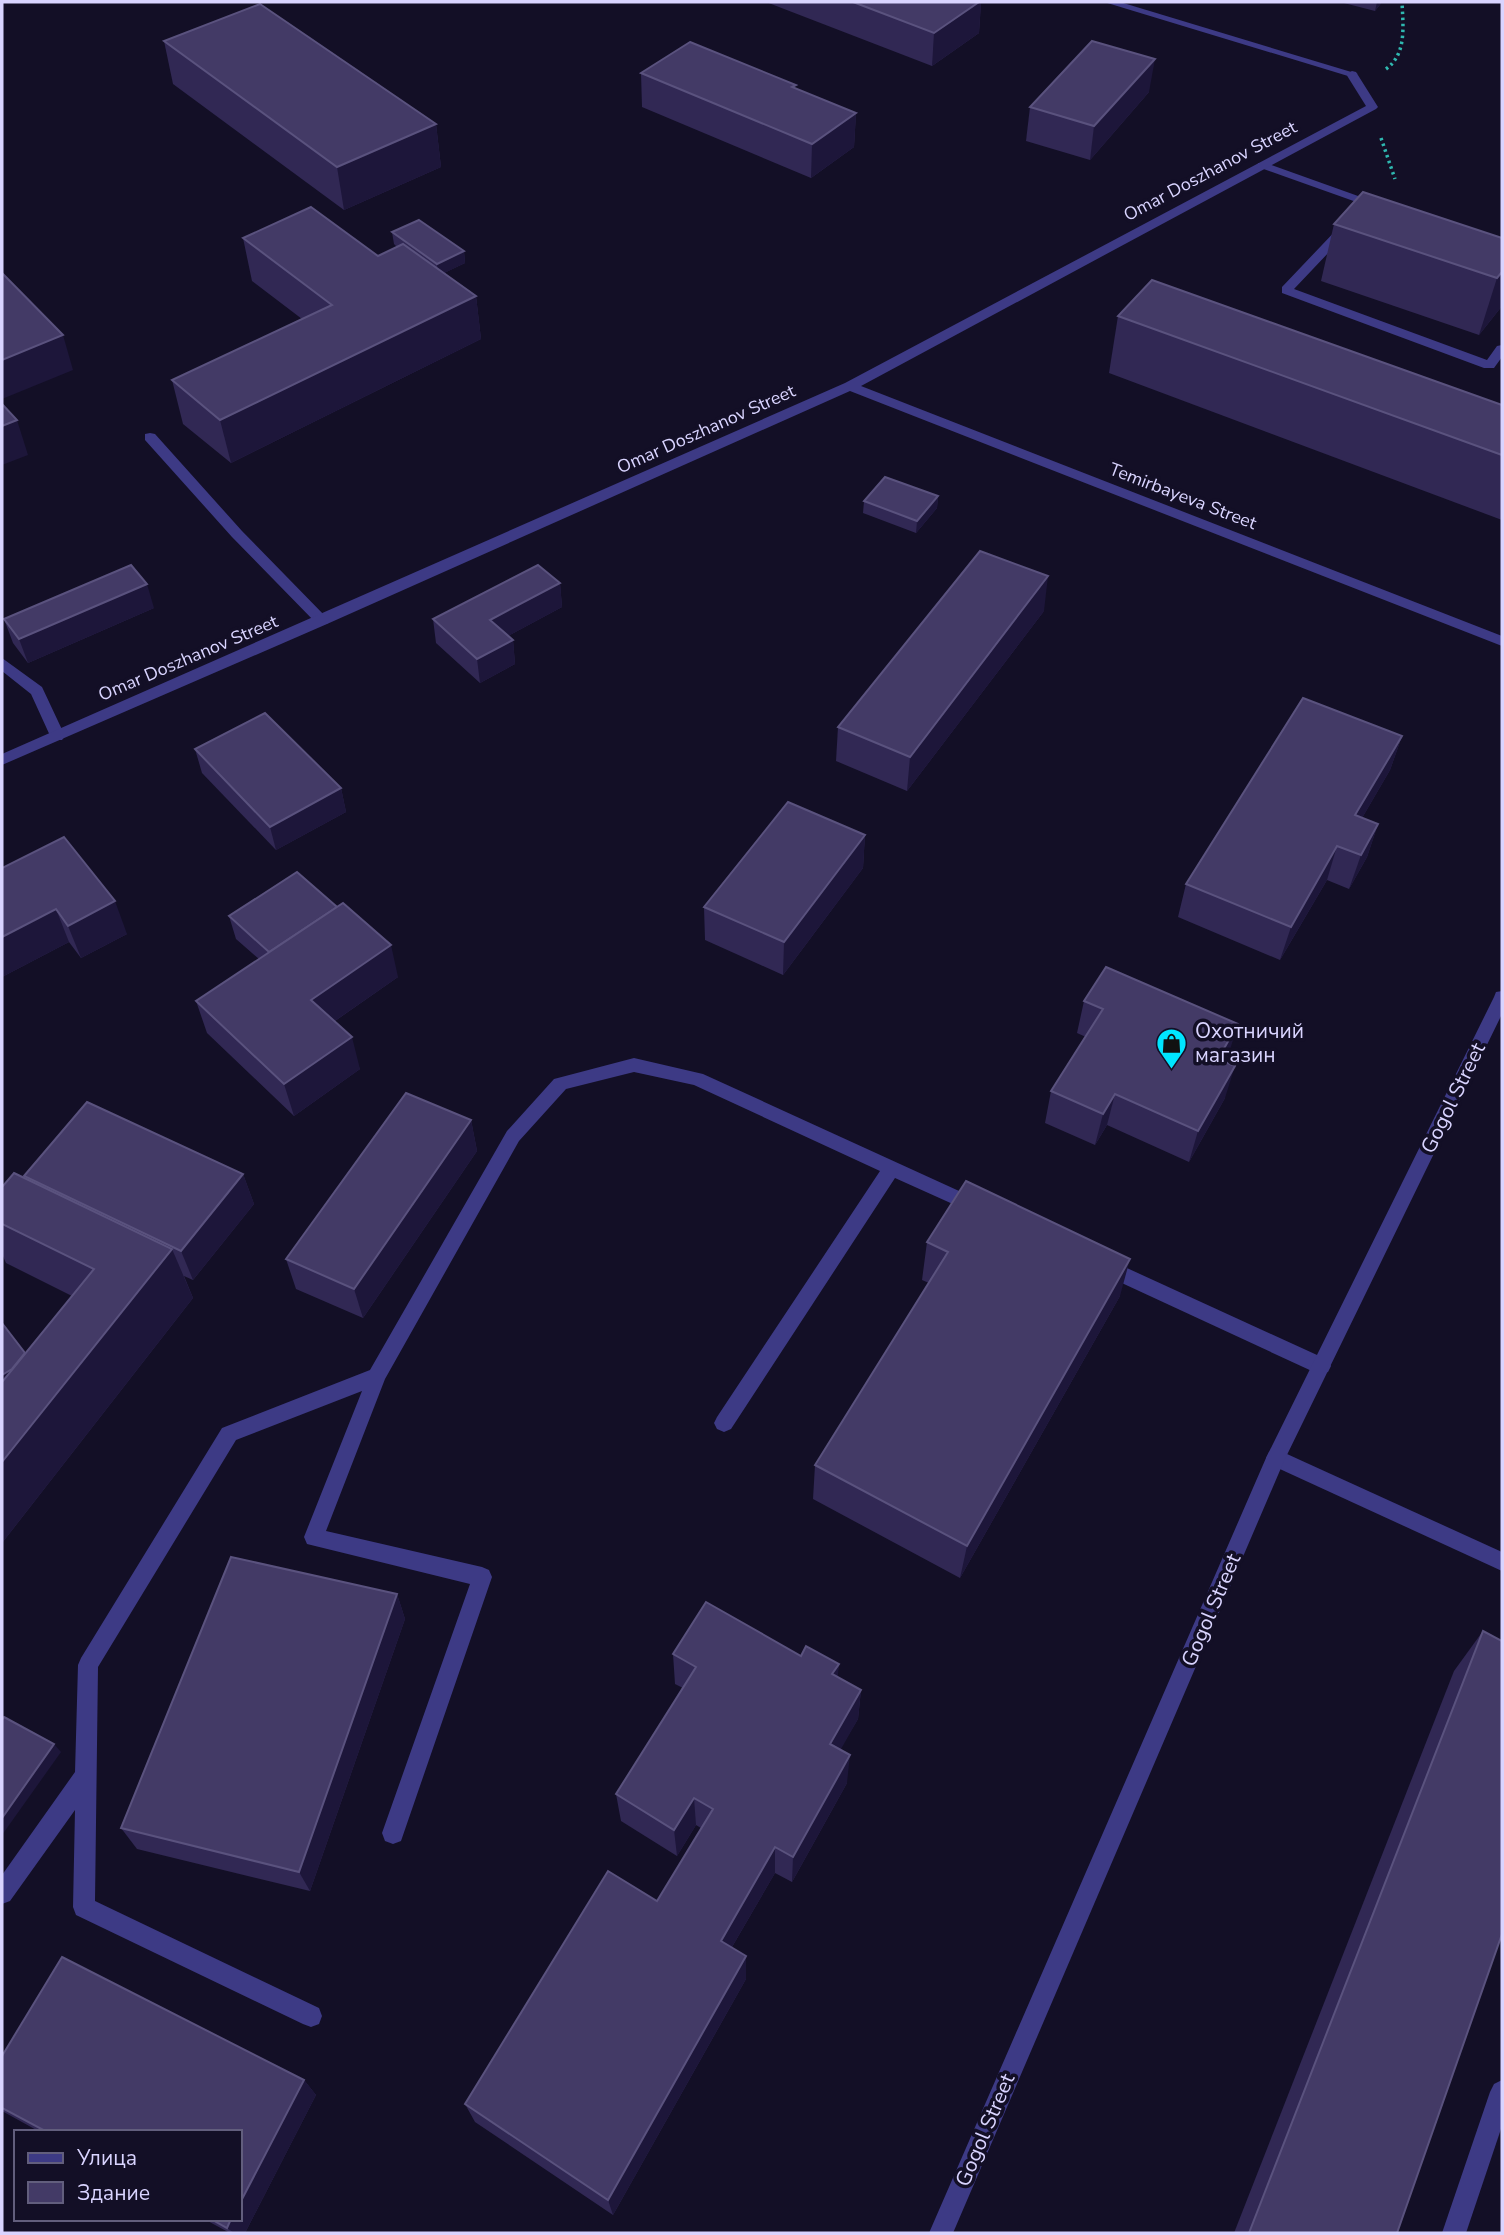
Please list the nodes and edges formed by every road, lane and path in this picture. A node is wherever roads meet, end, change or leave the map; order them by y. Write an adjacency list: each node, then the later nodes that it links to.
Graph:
1 (1109, 2): 3 (street)
2 (1402, 2): 3 (path)
3 (1352, 74): 4 (street)
4 (1371, 107): 5 (street, Omar Doszhanov Street); 7 (path)
5 (1262, 165): 6 (street); 9 (street, Omar Doszhanov Street)
6 (1360, 212): 7 (street); 8 (street)
7 (1406, 215)
8 (1502, 349)
9 (850, 386): 11 (street, Omar Doszhanov Street); 12 (street, Temirbayeva Street)
10 (150, 438): 11 (street)
11 (323, 621): 14 (street, Omar Doszhanov Street)
12 (1502, 642)
13 (2, 663): 14 (street)
14 (57, 736): 15 (street, Omar Doszhanov Street)
15 (2, 760)
16 (1502, 997): 20 (street, Gogol Street)
17 (892, 1168): 18 (street); 21 (street); 22 (street)
18 (993, 1215)
19 (1082, 1255): 20 (street)
20 (1321, 1366): 23 (street, Gogol Street)
21 (377, 1376): 25 (street); 26 (street)
22 (724, 1423)
23 (1276, 1458): 24 (street); 30 (street, Gogol Street)
24 (1502, 1562)
25 (86, 1776): 27 (street); 28 (street)
26 (393, 1833)
27 (2, 1893)
28 (312, 2016)
29 (1502, 2092): 31 (street)
30 (941, 2233)
31 (1454, 2233)

